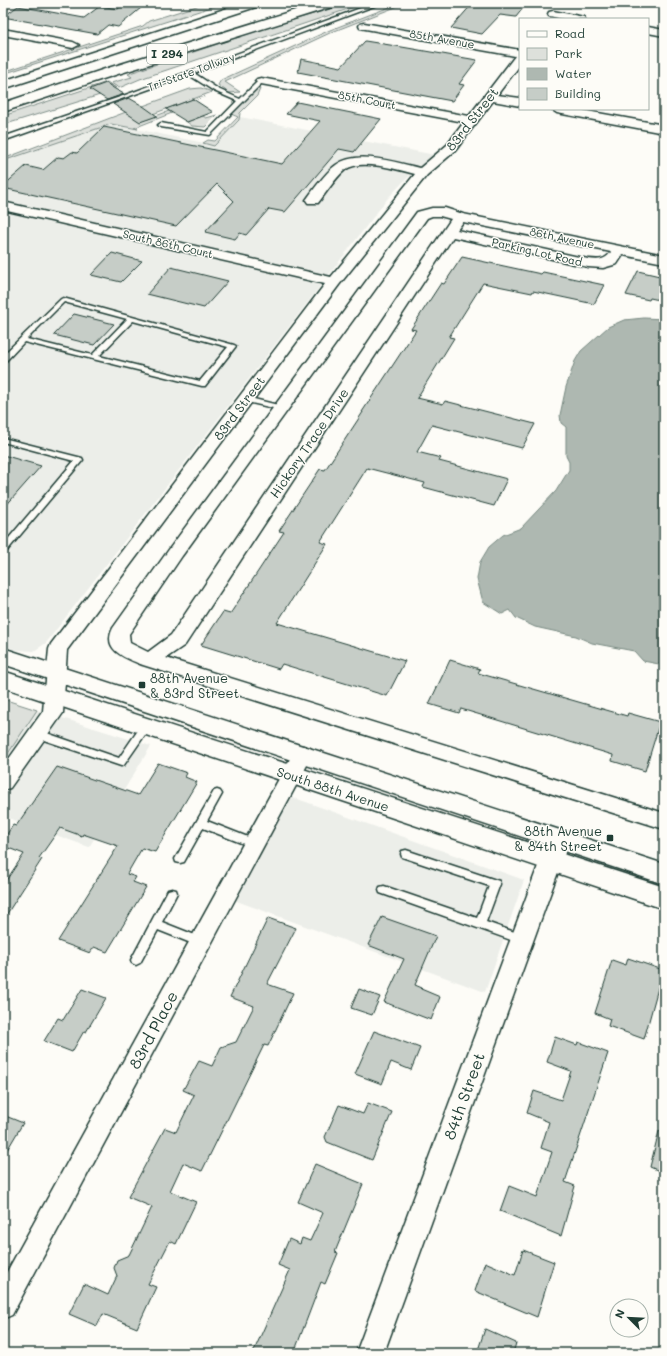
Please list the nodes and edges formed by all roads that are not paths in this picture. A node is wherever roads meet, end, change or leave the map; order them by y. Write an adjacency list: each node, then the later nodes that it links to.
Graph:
1 (255, 3): 16 (main road, I 294)
2 (332, 3): 20 (main road, Tri-State Tollway / I 294)
3 (379, 3): 14 (lane, Tri-State Tollway / I 294)
4 (562, 3): 5 (street)
5 (551, 17): 6 (street)
6 (566, 18)
7 (364, 26): 12 (street, 85th Avenue)
8 (649, 30): 10 (street)
9 (3, 32): 11 (street)
10 (664, 33)
11 (73, 45)
12 (519, 53)
13 (519, 58): 17 (street, 83rd Street)
14 (190, 73): 18 (lane); 25 (lane, Tri-State Tollway / I 294)
15 (261, 81): 18 (lane); 22 (street, 85th Court)
16 (3, 85)
17 (490, 97): 19 (street); 22 (street, 83rd Street)
18 (241, 101): 23 (lane)
19 (519, 102)
20 (3, 108)
21 (562, 110): 24 (street)
22 (472, 120): 26 (street, 83rd Street)
23 (161, 125)
24 (664, 129)
25 (3, 139)
26 (422, 172): 27 (street); 33 (street, 83rd Street)
27 (313, 200)
28 (3, 206): 33 (street, South 86th Court)
29 (459, 217): 30 (street, Hickory Trace Drive); 31 (street, 86th Avenue); 39 (street, 86th Avenue)
30 (449, 232): 31 (street, Parking Lot Road); 43 (street, Hickory Trace Drive)
31 (619, 250): 32 (street, 86th Avenue)
32 (664, 259)
33 (334, 282): 38 (street, 83rd Street)
34 (131, 319): 35 (lane); 36 (lane); 36 (lane)
35 (23, 340): 36 (lane); 37 (lane)
36 (94, 357)
37 (3, 359)
38 (246, 399): 39 (lane); 44 (street, 83rd Street)
39 (282, 408): 43 (street, 86th Avenue)
40 (3, 440): 41 (lane)
41 (3, 550)
42 (3, 656): 44 (main road, South 88th Avenue)
43 (150, 660): 53 (street)
44 (56, 673): 46 (street, 83rd Street); 49 (main road, South 88th Avenue)
45 (3, 679): 46 (main road, South 88th Avenue)
46 (54, 696): 47 (main road, South 88th Avenue); 48 (street, 83rd Street)
47 (146, 726): 48 (lane); 50 (main road, South 88th Avenue)
48 (38, 734): 51 (street, 83rd Street)
49 (303, 754): 50 (street, 83rd Place); 56 (main road, South 88th Avenue)
50 (292, 775): 55 (street, 83rd Place); 56 (main road, South 88th Avenue)
51 (3, 782)
52 (217, 794): 54 (lane)
53 (664, 821)
54 (200, 823): 55 (lane); 58 (lane)
55 (254, 844): 66 (street, 83rd Place)
56 (555, 850): 59 (main road, South 88th Avenue); 62 (main road, South 88th Avenue); 65 (street, 84th Street)
57 (406, 854): 64 (lane)
58 (180, 859)
59 (664, 874)
60 (384, 890): 64 (lane)
61 (172, 893): 63 (lane)
62 (664, 898)
63 (155, 924): 66 (lane); 67 (lane)
64 (480, 924): 65 (lane)
65 (522, 939): 69 (street, 84th Street)
66 (201, 942): 68 (street, 83rd Place)
67 (136, 960)
68 (3, 1306)
69 (370, 1353)

